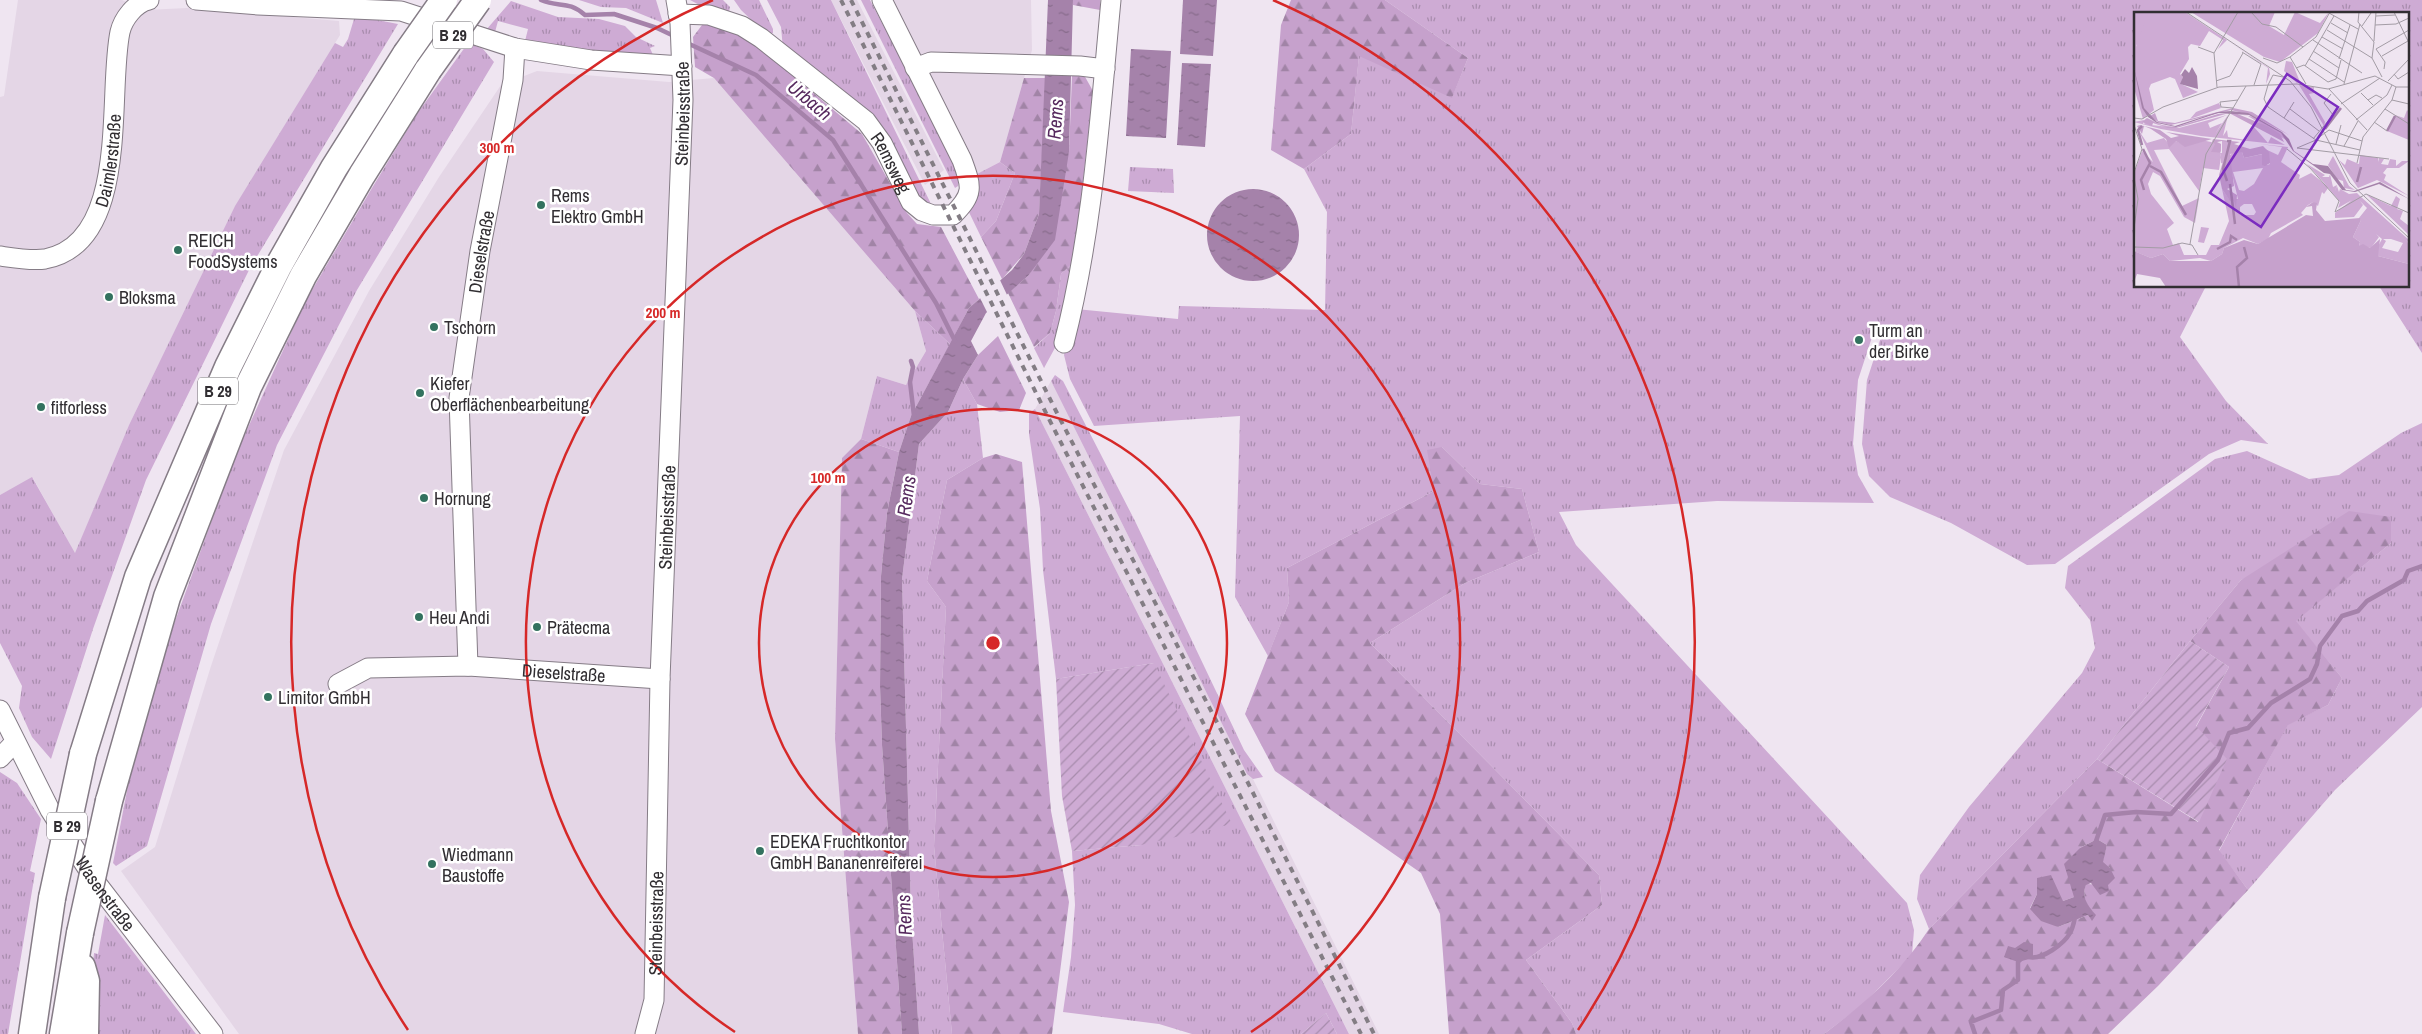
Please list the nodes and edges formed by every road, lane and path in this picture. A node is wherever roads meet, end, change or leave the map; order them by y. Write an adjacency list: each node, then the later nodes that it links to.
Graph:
1 (149, 0): 12 (street, Daimlerstraße)
2 (196, 0): 8 (street)
3 (444, 0): 21 (highway, B 29, bridge)
4 (478, 0): 20 (highway, B 29, bridge)
5 (882, 0): 10 (street, Remsweg)
6 (1111, 0): 11 (street)
7 (678, 12): 9 (street, Steinbeisstraße); 10 (street, Remsweg)
8 (515, 48): 9 (street); 14 (street, Dieselstraße)
9 (681, 61): 15 (street, Steinbeisstraße)
10 (916, 68): 11 (street)
11 (1104, 69): 13 (street)
12 (0, 256)
13 (1064, 343)
14 (468, 666): 15 (street, Dieselstraße); 16 (street, Dieselstraße)
15 (660, 679): 25 (street, Steinbeisstraße)
16 (338, 684)
17 (0, 710): 18 (street, Wasenstraße)
18 (7, 741): 19 (street); 24 (street, Wasenstraße)
19 (0, 758)
20 (78, 941): 22 (highway, B 29); 23 (highway)
21 (32, 1034)
22 (63, 1034)
23 (85, 1034)
24 (213, 1034)
25 (645, 1034)

